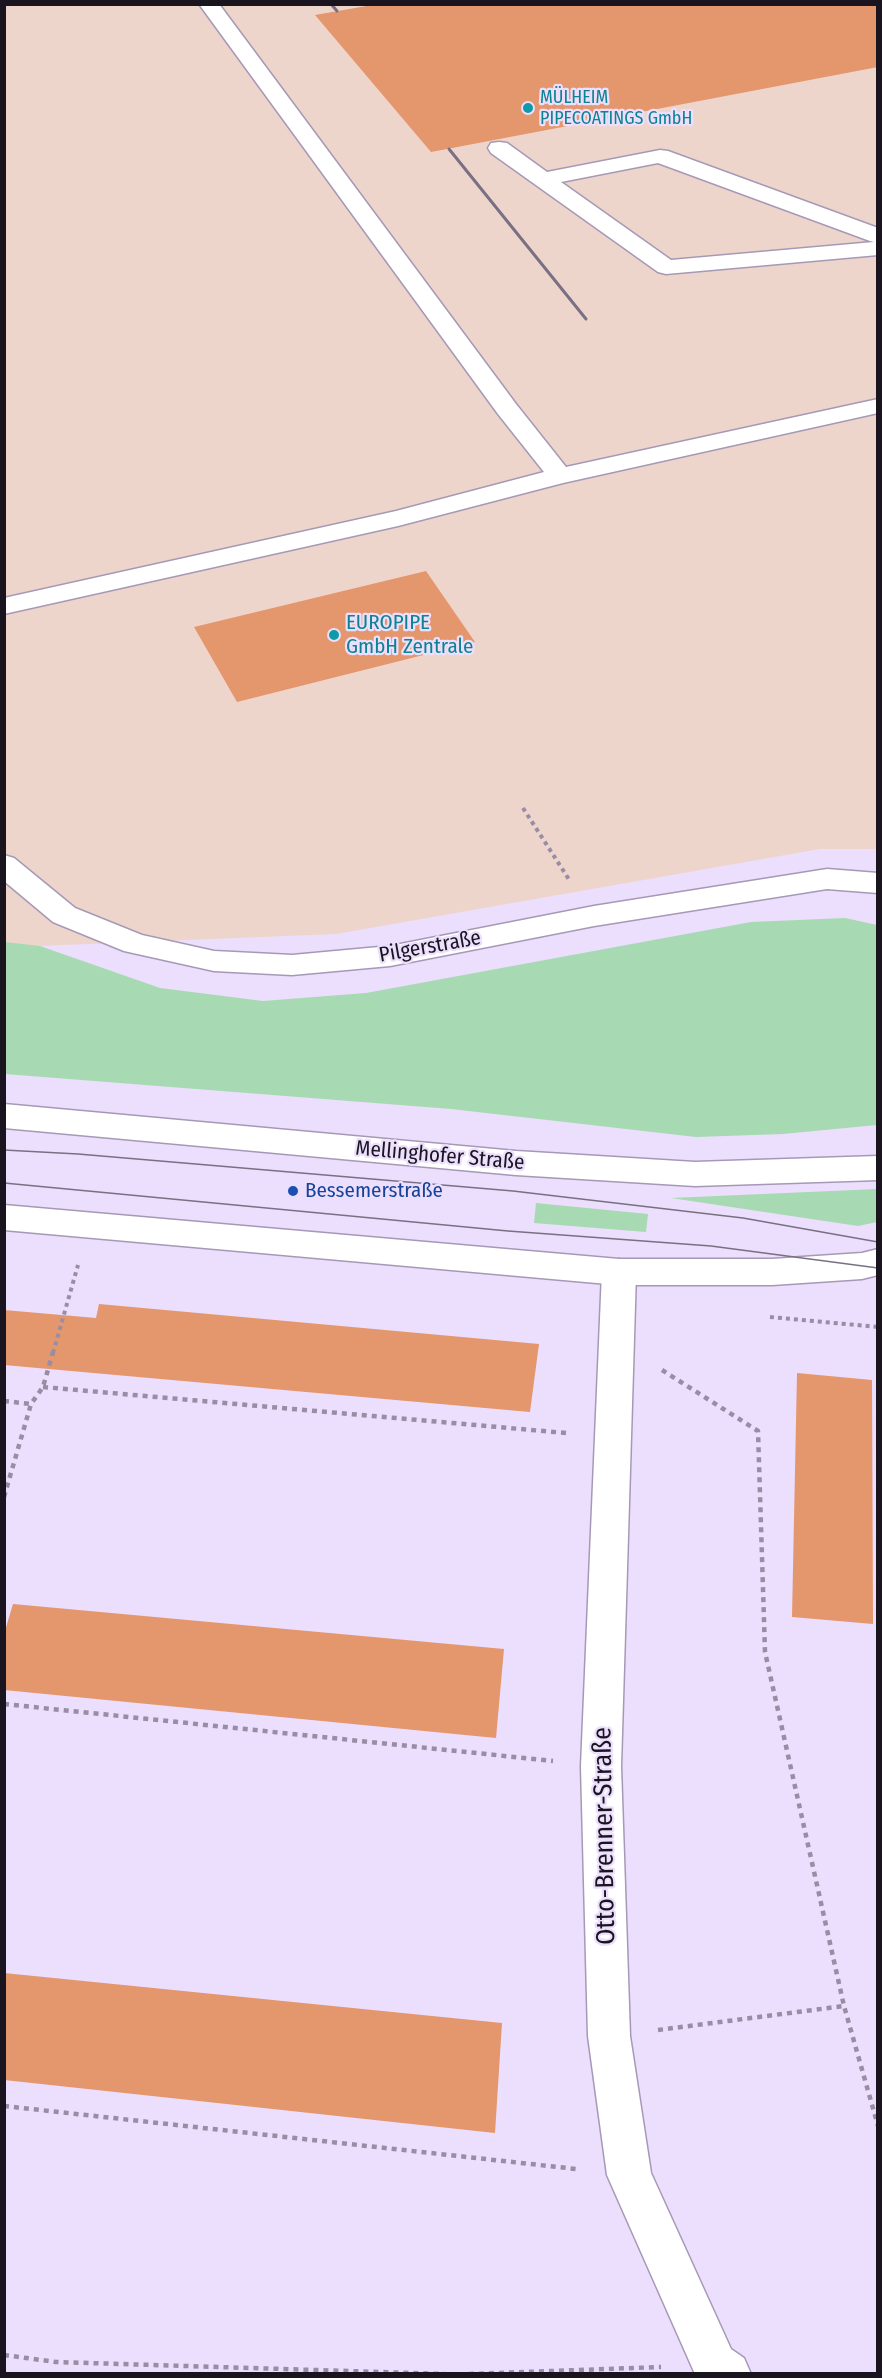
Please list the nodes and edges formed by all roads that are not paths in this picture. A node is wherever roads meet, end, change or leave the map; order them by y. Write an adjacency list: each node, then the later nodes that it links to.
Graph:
1 (209, 4): 7 (street)
2 (499, 148): 3 (street)
3 (543, 180): 4 (street); 5 (street)
4 (878, 236)
5 (878, 248)
6 (878, 406): 7 (street)
7 (560, 476): 8 (street)
8 (4, 606)
9 (4, 865): 10 (street, Pilgerstraße)
10 (878, 883)
11 (4, 1116): 12 (street, Mellinghofer Straße)
12 (878, 1168)
13 (4, 1217): 15 (street)
14 (872, 1265): 15 (street)
15 (620, 1272): 16 (street, Otto-Brenner-Straße)
16 (721, 2369)

